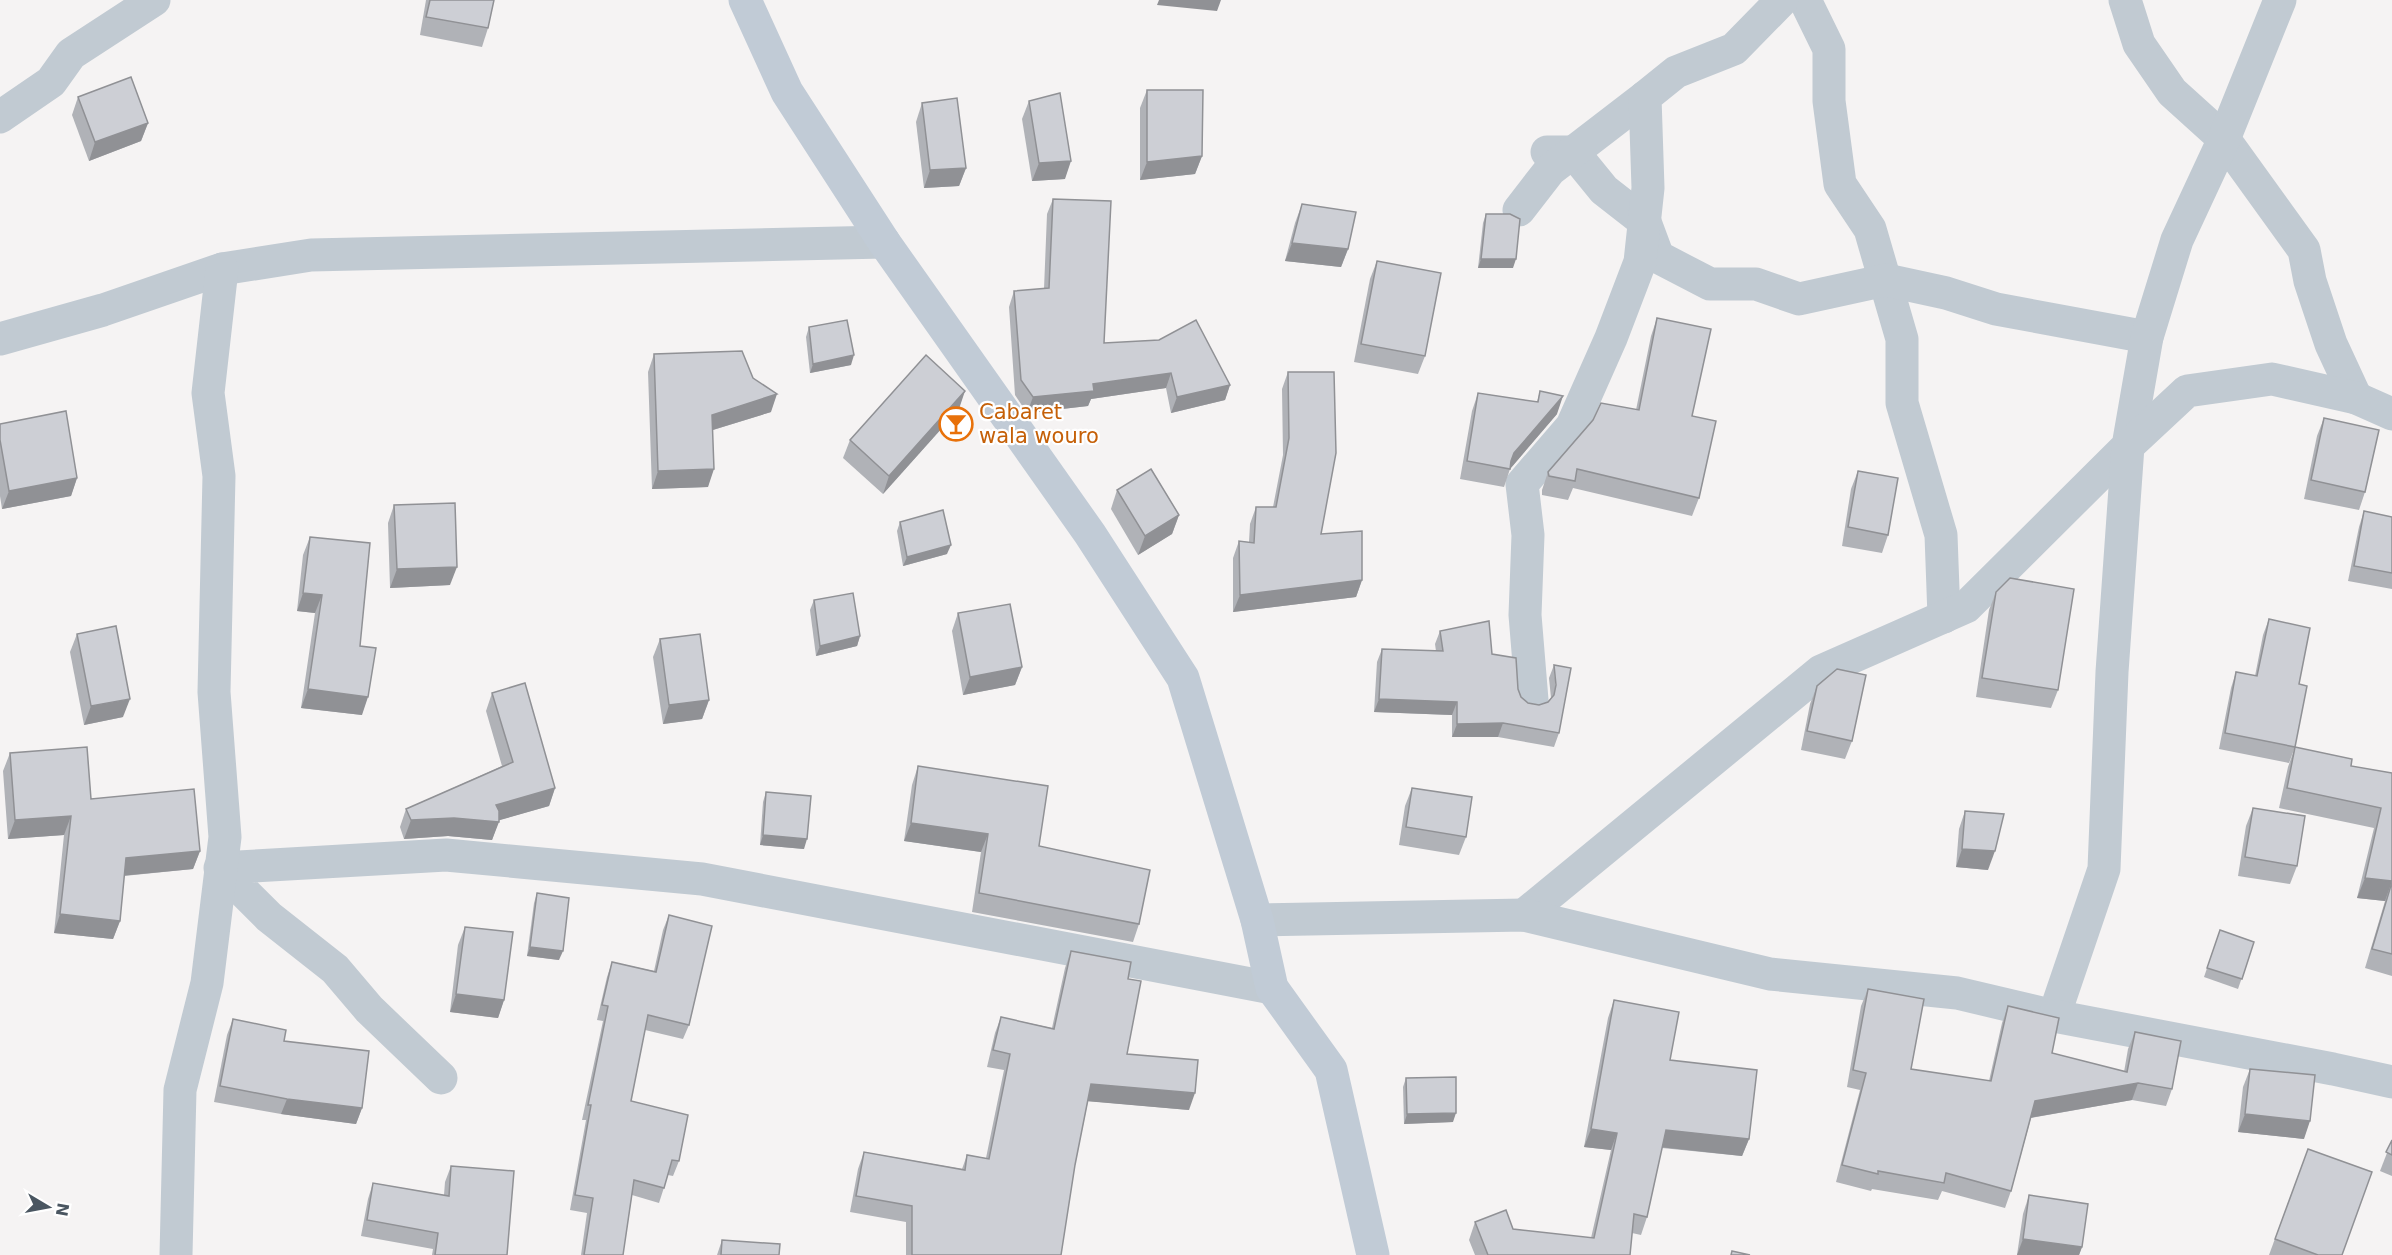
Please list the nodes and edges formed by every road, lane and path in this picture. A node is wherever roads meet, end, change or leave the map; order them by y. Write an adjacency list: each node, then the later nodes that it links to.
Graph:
1 (154, 0): 8 (street)
2 (745, 0): 13 (street)
3 (1782, 0): 7 (street)
4 (1805, 0): 15 (street)
5 (2125, 0): 9 (street)
6 (2280, 0): 9 (street)
7 (1645, 98): 10 (street); 12 (street)
8 (0, 117)
9 (2224, 139): 16 (street); 18 (street)
10 (1560, 152): 11 (street); 12 (street)
11 (1519, 210)
12 (1645, 222): 15 (street); 22 (street)
13 (884, 243): 14 (street); 25 (street)
14 (222, 269): 17 (street); 23 (street)
15 (1886, 280): 16 (street); 21 (street)
16 (2147, 337): 20 (street)
17 (0, 339)
18 (2356, 398): 19 (street); 20 (street)
19 (2392, 414)
20 (2128, 446): 21 (street); 27 (street)
21 (1944, 617): 24 (street)
22 (1532, 700)
23 (220, 868): 26 (street); 28 (street); 30 (street)
24 (1524, 915): 25 (street); 27 (street)
25 (1257, 920): 26 (street)
26 (1272, 988): 31 (street)
27 (2054, 1016): 29 (street)
28 (441, 1078)
29 (2392, 1082)
30 (176, 1255)
31 (1373, 1255)

